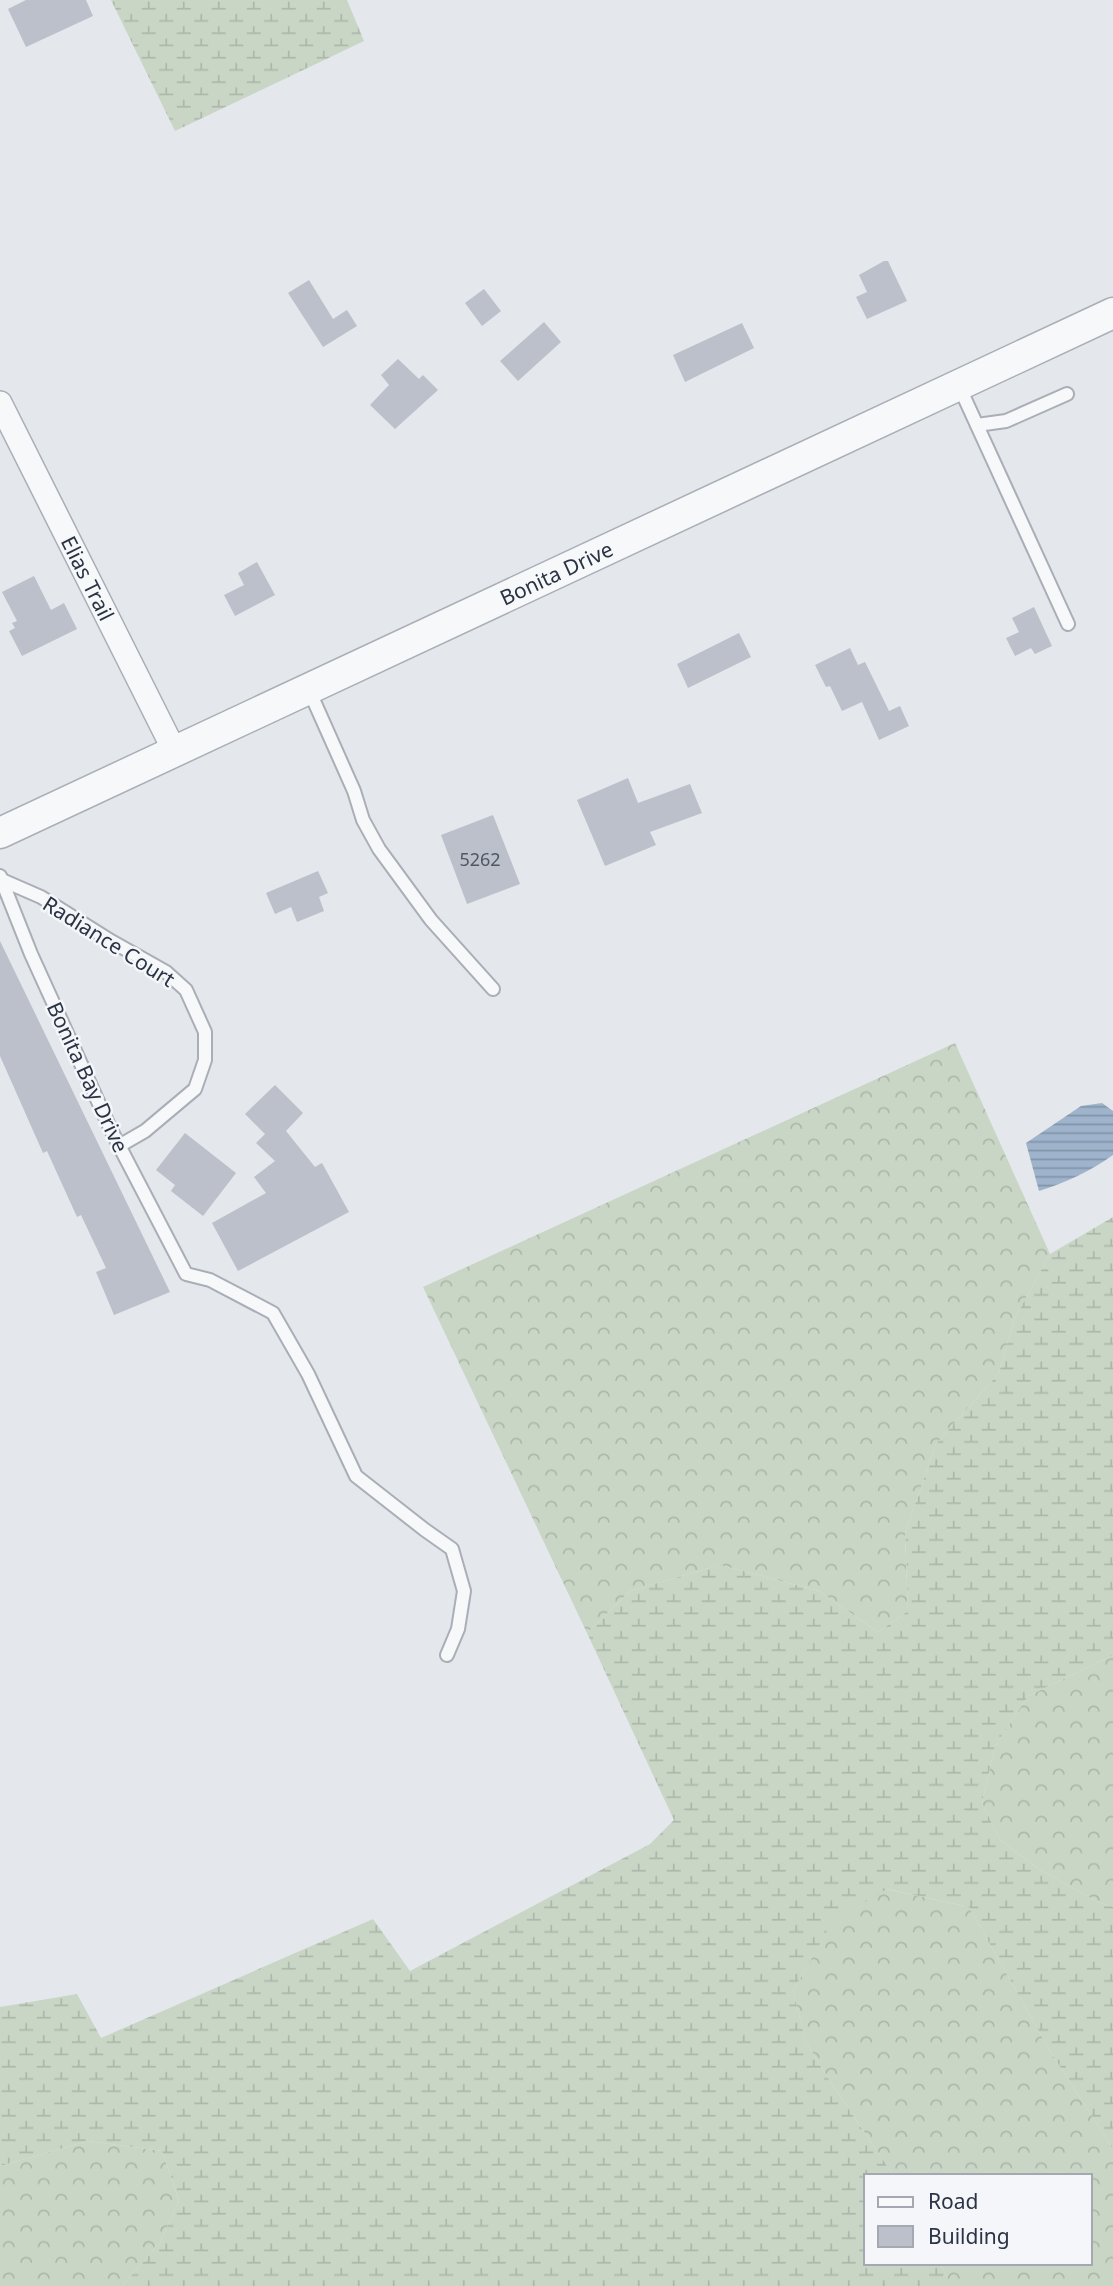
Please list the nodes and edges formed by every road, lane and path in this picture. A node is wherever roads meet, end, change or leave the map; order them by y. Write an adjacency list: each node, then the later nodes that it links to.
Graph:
1 (1113, 313): 2 (street, Bonita Drive)
2 (959, 386): 5 (lane); 7 (street, Bonita Drive)
3 (1067, 394): 5 (lane)
4 (0, 403): 8 (street, Elias Trail)
5 (977, 425): 6 (lane)
6 (1068, 624)
7 (309, 690): 8 (street, Bonita Drive); 11 (lane)
8 (175, 752): 9 (street, Bonita Drive)
9 (0, 833)
10 (1, 878): 12 (lane, Bonita Bay Drive); 12 (lane, Radiance Court)
11 (492, 989)
12 (119, 1146): 13 (lane, Bonita Bay Drive)
13 (447, 1655)

